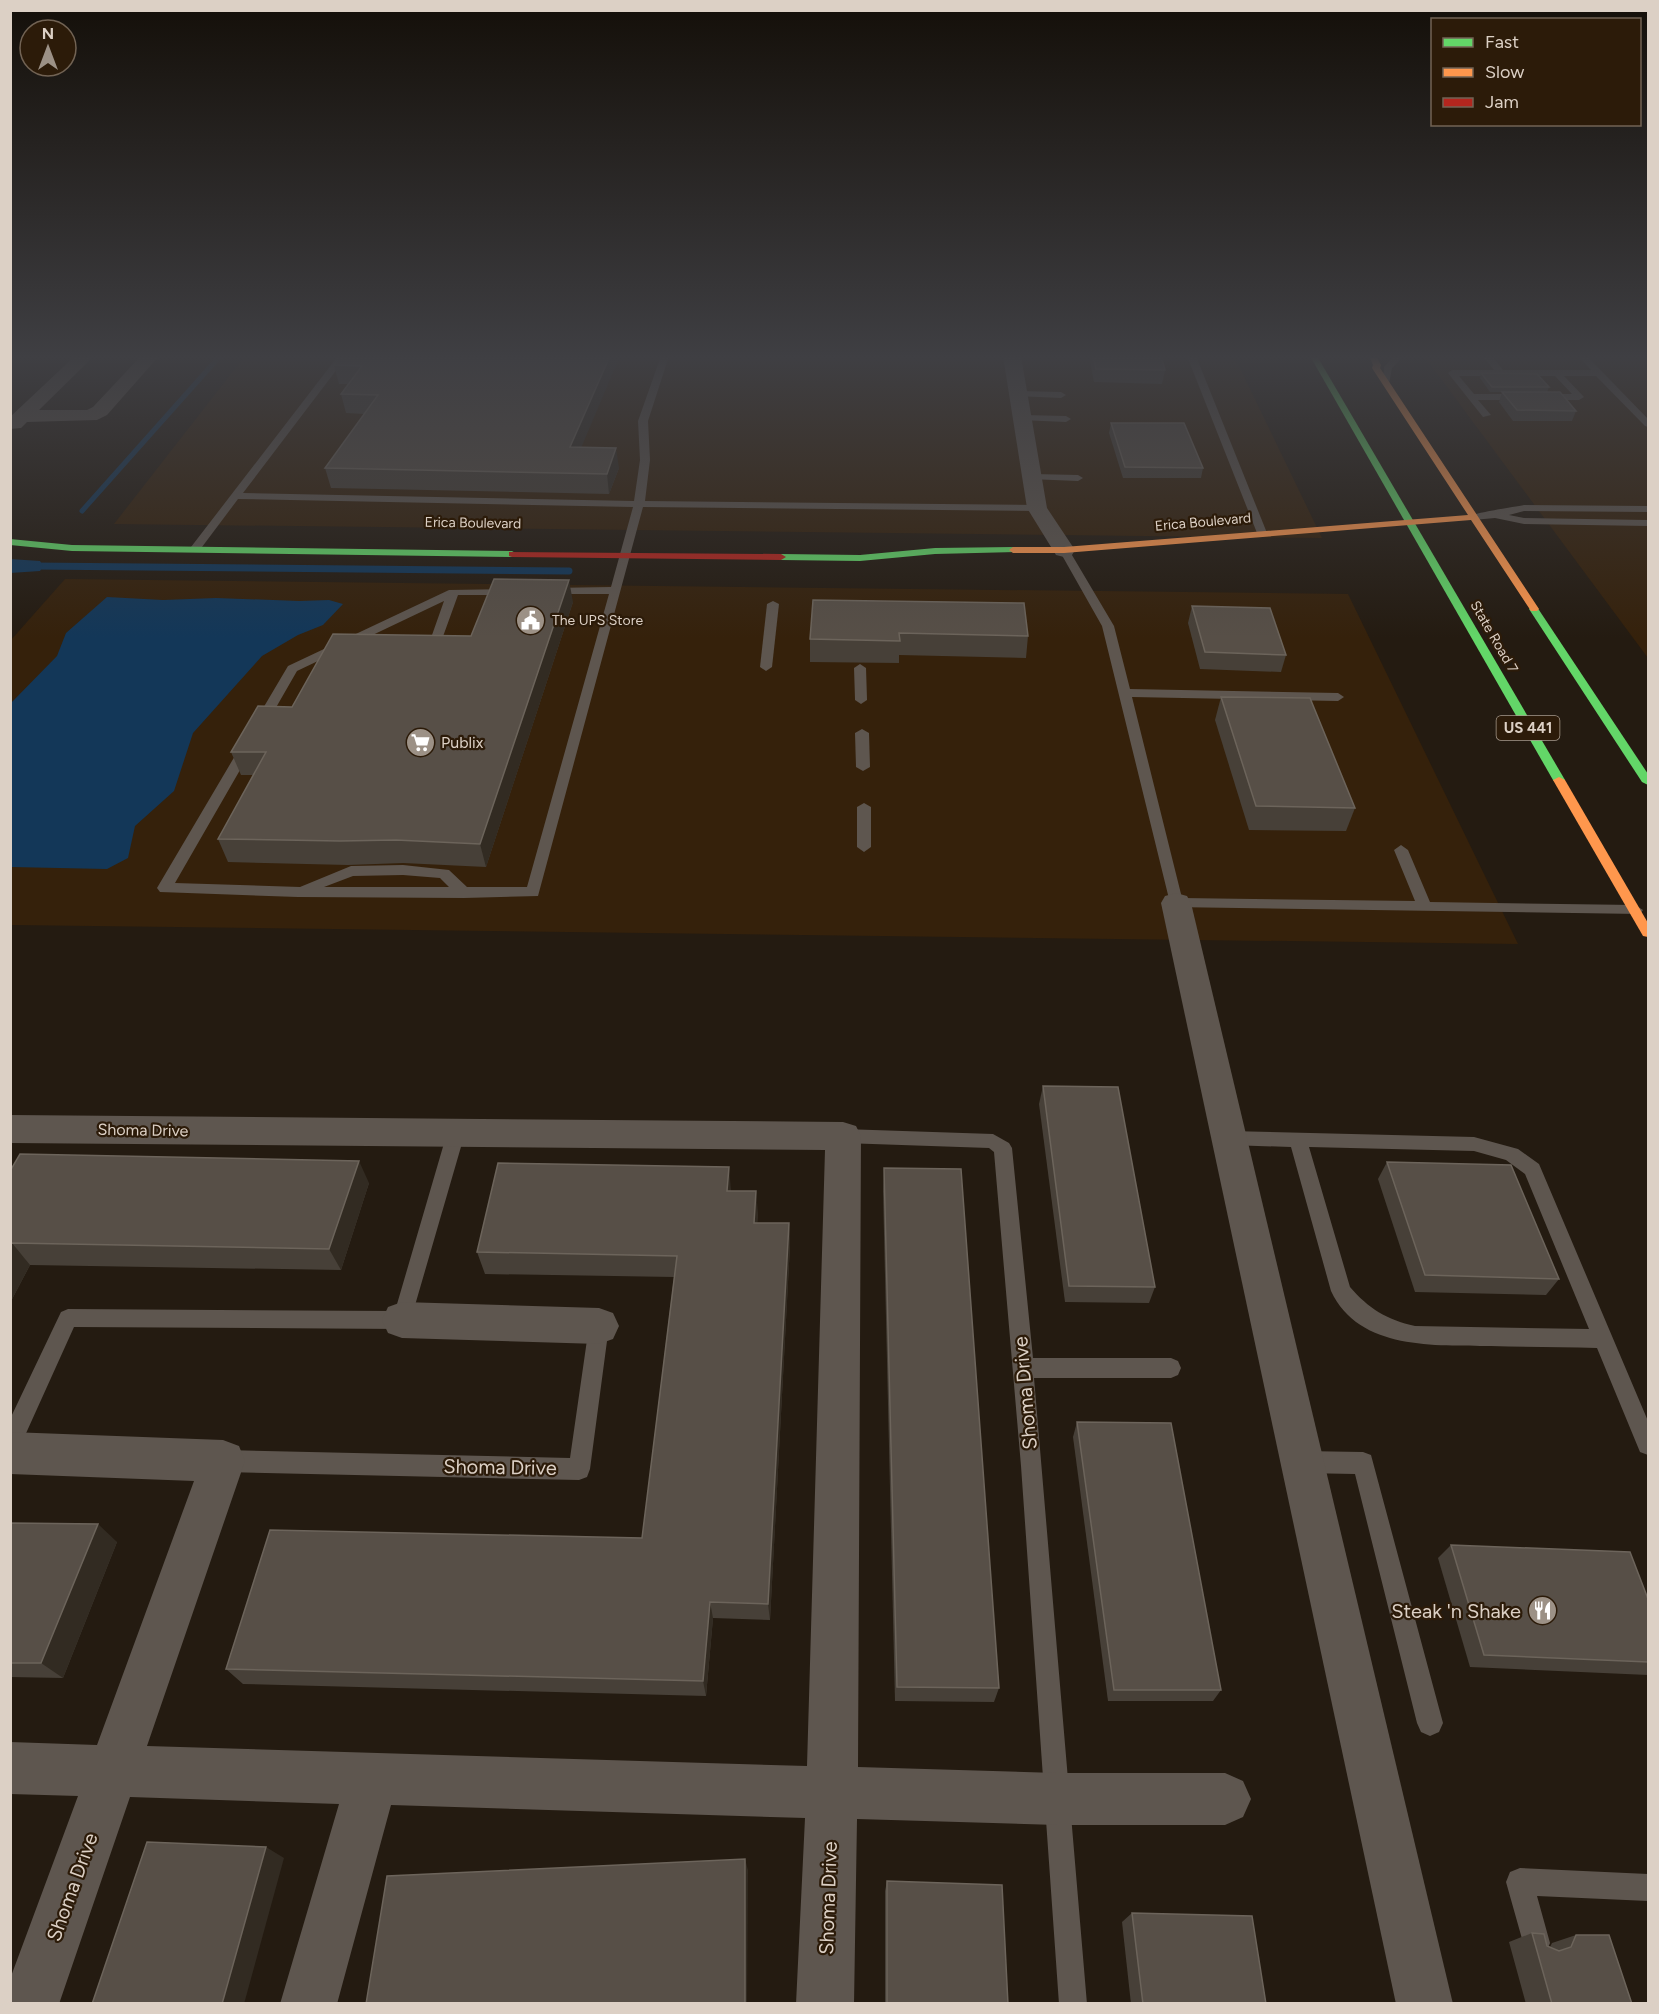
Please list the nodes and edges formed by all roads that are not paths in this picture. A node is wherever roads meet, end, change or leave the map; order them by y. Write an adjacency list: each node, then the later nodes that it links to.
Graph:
1 (271, 450): 9 (lane)
2 (644, 450): 10 (lane)
3 (1028, 450): 7 (street)
4 (1229, 450): 17 (lane)
5 (1366, 450): 15 (main road, State Road 7 / US 441)
6 (1430, 450): 14 (main road)
7 (1033, 477): 8 (lane); 11 (street)
8 (1078, 478)
9 (235, 496): 10 (lane); 19 (lane)
10 (639, 504): 11 (lane); 25 (lane)
11 (1037, 508): 27 (street)
12 (1648, 509): 13 (lane)
13 (1496, 515): 14 (lane); 16 (lane)
14 (1473, 517): 15 (main road, Erica Boulevard); 42 (main road)
15 (1408, 523): 17 (main road, Erica Boulevard); 50 (main road, State Road 7 / US 441)
16 (1648, 523)
17 (1262, 533): 27 (main road, Erica Boulevard)
18 (84, 534): 19 (main road)
19 (206, 535): 20 (main road); 26 (lane)
20 (229, 535)
21 (588, 541): 25 (main road, Erica Boulevard)
22 (10, 542): 26 (main road, Erica Boulevard)
23 (664, 542): 25 (main road, Erica Boulevard)
24 (862, 543): 28 (main road, Erica Boulevard)
25 (627, 548): 26 (main road, Erica Boulevard); 28 (main road, Erica Boulevard); 29 (lane)
26 (195, 549)
27 (1064, 550): 28 (main road, Erica Boulevard); 37 (lane)
28 (935, 551)
29 (616, 590): 30 (lane); 47 (lane)
30 (453, 592): 33 (lane); 34 (lane)
31 (773, 604): 35 (lane)
32 (378, 639): 34 (lane)
33 (402, 639)
34 (355, 640): 46 (lane)
35 (766, 667)
36 (860, 668): 39 (lane)
37 (1125, 693): 38 (lane); 48 (lane)
38 (1338, 697)
39 (861, 700)
40 (862, 733): 41 (lane)
41 (863, 767)
42 (1648, 780)
43 (864, 807): 44 (lane)
44 (864, 847)
45 (1401, 850): 49 (lane)
46 (298, 892): 47 (lane); 47 (lane)
47 (464, 893)
48 (1176, 903): 49 (lane); 55 (street)
49 (1425, 907): 50 (lane)
50 (1635, 910): 51 (main road, State Road 7 / US 441)
51 (1648, 933)
52 (10, 1129): 53 (street, Shoma Drive)
53 (456, 1133): 54 (street, Shoma Drive); 57 (lane)
54 (843, 1136): 60 (lane, Shoma Drive); 71 (street, Shoma Drive)
55 (1229, 1138): 56 (lane); 66 (street)
56 (1298, 1140): 59 (lane); 59 (lane)
57 (402, 1320): 58 (street, Shoma Drive); 62 (lane, Shoma Drive)
58 (599, 1326): 65 (lane, Shoma Drive)
59 (1605, 1339): 63 (lane)
60 (1023, 1368): 61 (lane); 72 (lane, Shoma Drive)
61 (1171, 1368)
62 (10, 1444)
63 (1648, 1445)
64 (10, 1453): 65 (street, Shoma Drive)
65 (223, 1461): 69 (street, Shoma Drive)
66 (1302, 1462): 67 (lane); 80 (street)
67 (1430, 1723)
68 (10, 1768): 69 (street)
69 (113, 1771): 70 (street); 76 (street, Shoma Drive)
70 (372, 1779): 71 (street); 77 (street)
71 (832, 1792): 72 (street); 78 (street, Shoma Drive)
72 (1057, 1799): 73 (street); 79 (lane, Shoma Drive)
73 (1225, 1799)
74 (1648, 1888): 75 (lane)
75 (1536, 1943)
76 (30, 2004)
77 (308, 2004)
78 (825, 2004)
79 (1073, 2004)
80 (1425, 2004)

